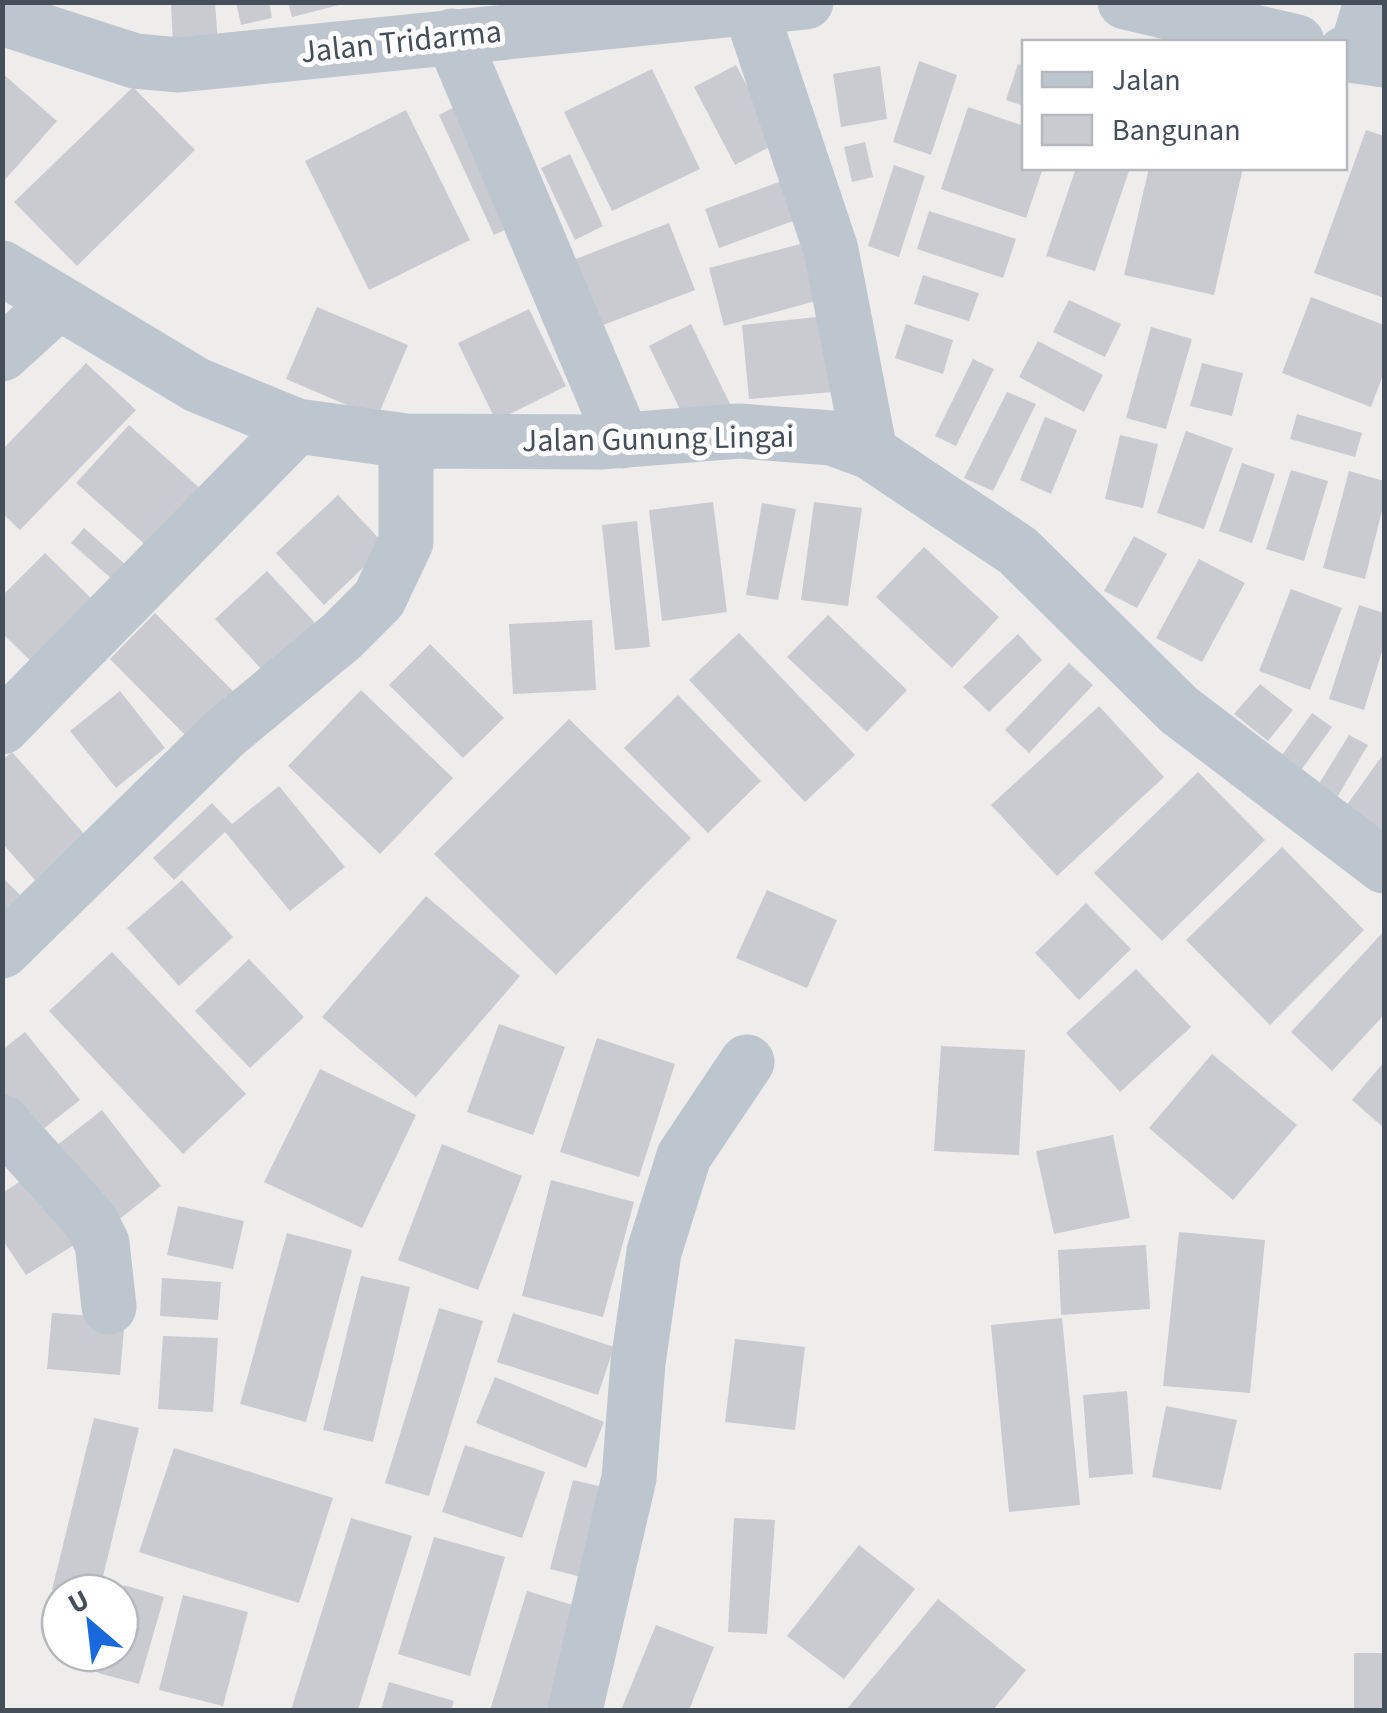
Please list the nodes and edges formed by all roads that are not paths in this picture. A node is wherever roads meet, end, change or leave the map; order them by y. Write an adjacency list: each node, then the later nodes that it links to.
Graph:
1 (806, 2): 4 (street, Jalan Tridarma)
2 (1125, 2): 7 (street)
3 (1371, 2): 8 (street)
4 (750, 4): 6 (street, Jalan Tridarma); 15 (street)
5 (2, 18): 6 (street, Jalan Tridarma)
6 (452, 36): 13 (street)
7 (1288, 40)
8 (1361, 57)
9 (2, 268): 10 (street, Jalan Gunung Lingai)
10 (58, 303): 11 (street); 12 (street, Jalan Gunung Lingai)
11 (2, 354)
12 (297, 426): 14 (street, Jalan Gunung Lingai); 16 (street)
13 (622, 440): 14 (street, Jalan Gunung Lingai); 15 (street, Jalan Gunung Lingai)
14 (406, 441): 18 (street)
15 (870, 452): 17 (street, Jalan Gunung Lingai)
16 (2, 728)
17 (1384, 866)
18 (2, 951)
19 (747, 1062): 22 (street)
20 (2, 1122): 21 (street)
21 (110, 1307)
22 (575, 1710)

